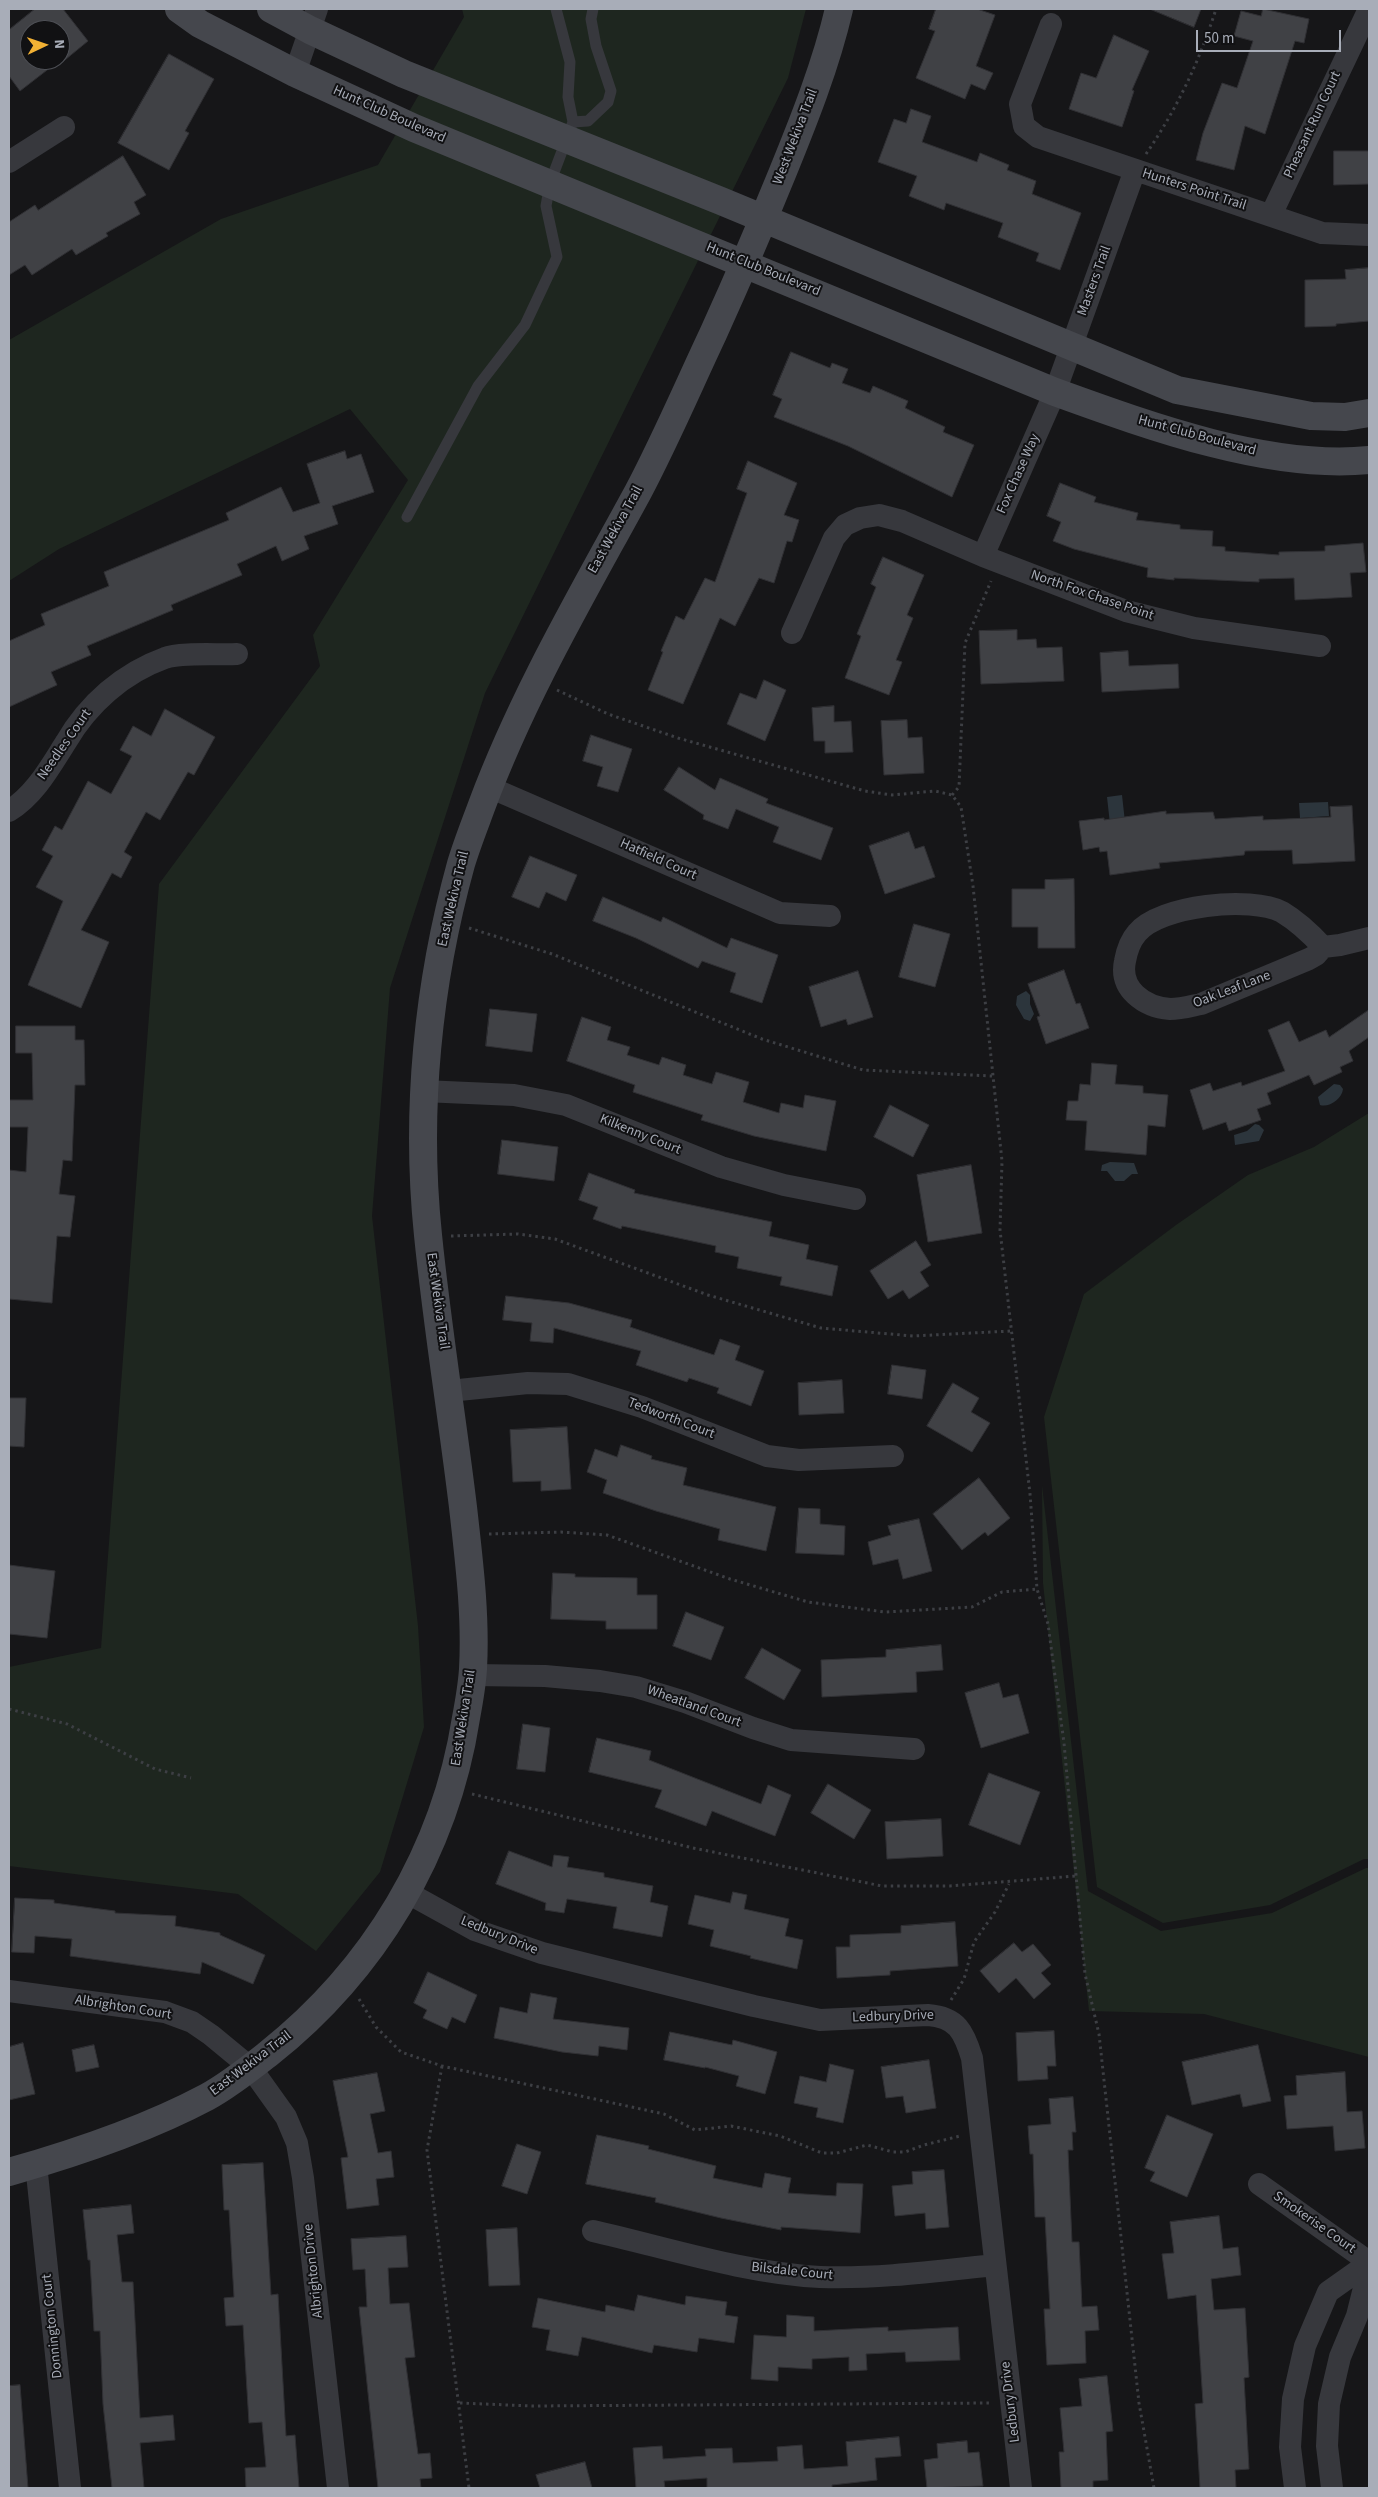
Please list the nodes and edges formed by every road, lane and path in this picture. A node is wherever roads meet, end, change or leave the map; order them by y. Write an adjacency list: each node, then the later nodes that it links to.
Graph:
1 (179, 9): 10 (street, Hunt Club Boulevard)
2 (271, 9): 8 (street)
3 (556, 9): 12 (lane)
4 (593, 9): 12 (lane)
5 (839, 9): 17 (street, West Wekiva Trail)
6 (1216, 9): 14 (path)
7 (1369, 9): 16 (street, Pheasant Run Court)
8 (314, 20): 10 (street); 12 (street)
9 (1051, 24): 14 (street, Hunters Point Trail)
10 (295, 72): 15 (street, Hunt Club Boulevard)
11 (64, 127): 13 (street)
12 (570, 130): 15 (lane); 17 (street)
13 (9, 162)
14 (1135, 170): 16 (street, Hunters Point Trail); 20 (street, Masters Trail)
15 (550, 183): 19 (street, Hunt Club Boulevard); 24 (lane)
16 (1271, 215): 18 (street, Hunters Point Trail)
17 (764, 219): 19 (street, West Wekiva Trail); 20 (street)
18 (1369, 235)
19 (746, 263): 21 (street, Hunt Club Boulevard); 29 (street, East Wekiva Trail)
20 (1072, 346): 21 (street, Masters Trail); 22 (street)
21 (1055, 392): 23 (street, Hunt Club Boulevard); 25 (street, Fox Chase Way)
22 (1369, 414)
23 (1369, 460)
24 (407, 517)
25 (991, 559): 26 (street, North Fox Chase Point); 27 (street, North Fox Chase Point); 31 (path)
26 (792, 633)
27 (1320, 646)
28 (237, 654): 32 (street, Needles Court)
29 (537, 680): 30 (street, East Wekiva Trail); 31 (path)
30 (489, 787): 33 (street, Hatfield Court); 34 (street, East Wekiva Trail)
31 (952, 795): 37 (path)
32 (9, 811)
33 (830, 916)
34 (447, 920): 37 (path); 38 (street, East Wekiva Trail)
35 (1369, 938): 36 (street)
36 (1322, 946): 36 (street, Oak Leaf Lane)
37 (992, 1076): 41 (path)
38 (422, 1091): 39 (street, Kilkenny Court); 40 (street, East Wekiva Trail)
39 (855, 1199)
40 (428, 1237): 41 (path); 42 (street, East Wekiva Trail)
41 (1011, 1331): 45 (path)
42 (449, 1391): 43 (street, Tedworth Court); 44 (street, East Wekiva Trail)
43 (892, 1456)
44 (466, 1535): 45 (path); 46 (street, East Wekiva Trail)
45 (1038, 1589): 51 (path)
46 (473, 1675): 48 (street, Wheatland Court); 50 (street, East Wekiva Trail)
47 (9, 1709): 49 (path)
48 (914, 1749)
49 (191, 1778)
50 (451, 1789): 52 (path); 53 (street, East Wekiva Trail)
51 (1076, 1876): 52 (path); 73 (path)
52 (1009, 1883): 56 (path)
53 (408, 1893): 54 (street, East Wekiva Trail); 56 (street, Ledbury Drive)
54 (347, 1980): 57 (path); 58 (street, East Wekiva Trail)
55 (9, 1991): 58 (street, Albrighton Court)
56 (942, 2016): 59 (street, Ledbury Drive)
57 (442, 2066): 59 (path); 67 (path)
58 (250, 2068): 60 (street, East Wekiva Trail); 70 (street, Albrighton Drive)
59 (980, 2132): 65 (street, Ledbury Drive)
60 (36, 2164): 61 (street, East Wekiva Trail); 69 (street, Donnington Court)
61 (9, 2172)
62 (1258, 2184): 64 (street, Smokerise Court)
63 (593, 2231): 65 (street, Bilsdale Court)
64 (1369, 2262): 74 (street)
65 (995, 2265): 68 (street, Ledbury Drive)
66 (1369, 2268): 75 (street)
67 (460, 2403): 68 (path); 71 (path)
68 (1011, 2403): 72 (street, Ledbury Drive)
69 (70, 2488)
70 (338, 2488)
71 (469, 2488)
72 (1021, 2488)
73 (1154, 2488)
74 (1295, 2488)
75 (1332, 2488)

